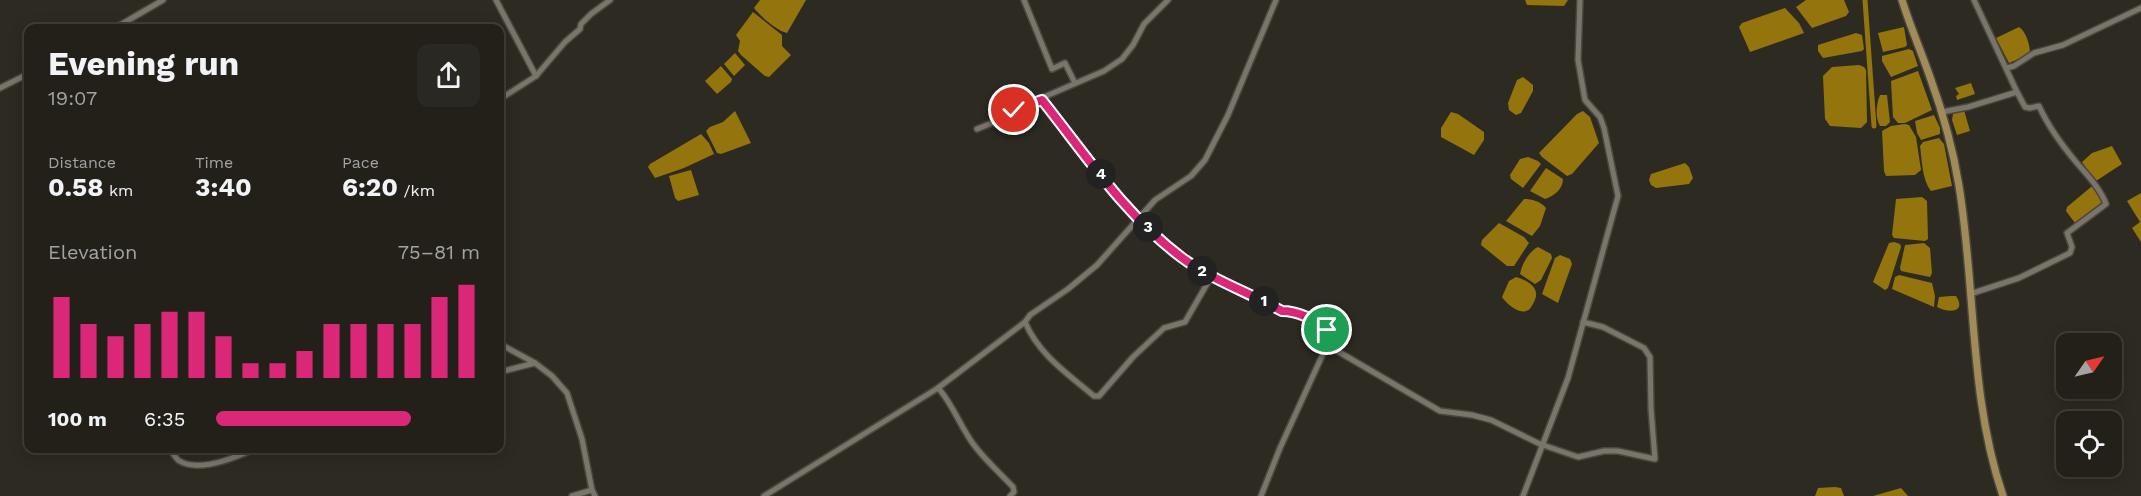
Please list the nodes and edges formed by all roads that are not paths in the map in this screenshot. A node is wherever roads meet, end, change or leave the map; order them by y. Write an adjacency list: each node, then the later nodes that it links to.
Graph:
1 (164, 0): 11 (street)
2 (496, 0): 14 (street)
3 (610, 0): 14 (street)
4 (1024, 0): 15 (street)
5 (1168, 0): 15 (street)
6 (1276, 0): 22 (street)
7 (1580, 0): 26 (street)
8 (1902, 0): 20 (main road)
9 (1974, 0): 12 (street)
10 (2141, 8): 12 (street)
11 (122, 24)
12 (2007, 68): 17 (street)
13 (24, 76): 16 (street)
14 (536, 76): 18 (street)
15 (1075, 83): 19 (street)
16 (0, 88)
17 (2017, 92): 20 (street); 24 (street)
18 (504, 96)
19 (1042, 100): 21 (street); 22 (street)
20 (1942, 112): 24 (main road)
21 (977, 129)
22 (1138, 218): 23 (street); 25 (street)
23 (1211, 277): 25 (street); 27 (street)
24 (1970, 294): 41 (main road)
25 (1025, 322): 31 (street)
26 (1583, 322): 32 (street); 32 (street)
27 (1327, 345): 32 (street); 39 (street)
28 (504, 346): 29 (street)
29 (535, 363): 30 (street); 35 (street)
30 (504, 371)
31 (938, 388): 37 (street); 38 (street)
32 (1543, 445): 40 (street)
33 (173, 453): 34 (street)
34 (242, 453)
35 (593, 493): 36 (street)
36 (572, 496)
37 (764, 496)
38 (1010, 496)
39 (1261, 496)
40 (1523, 496)
41 (2003, 496)

